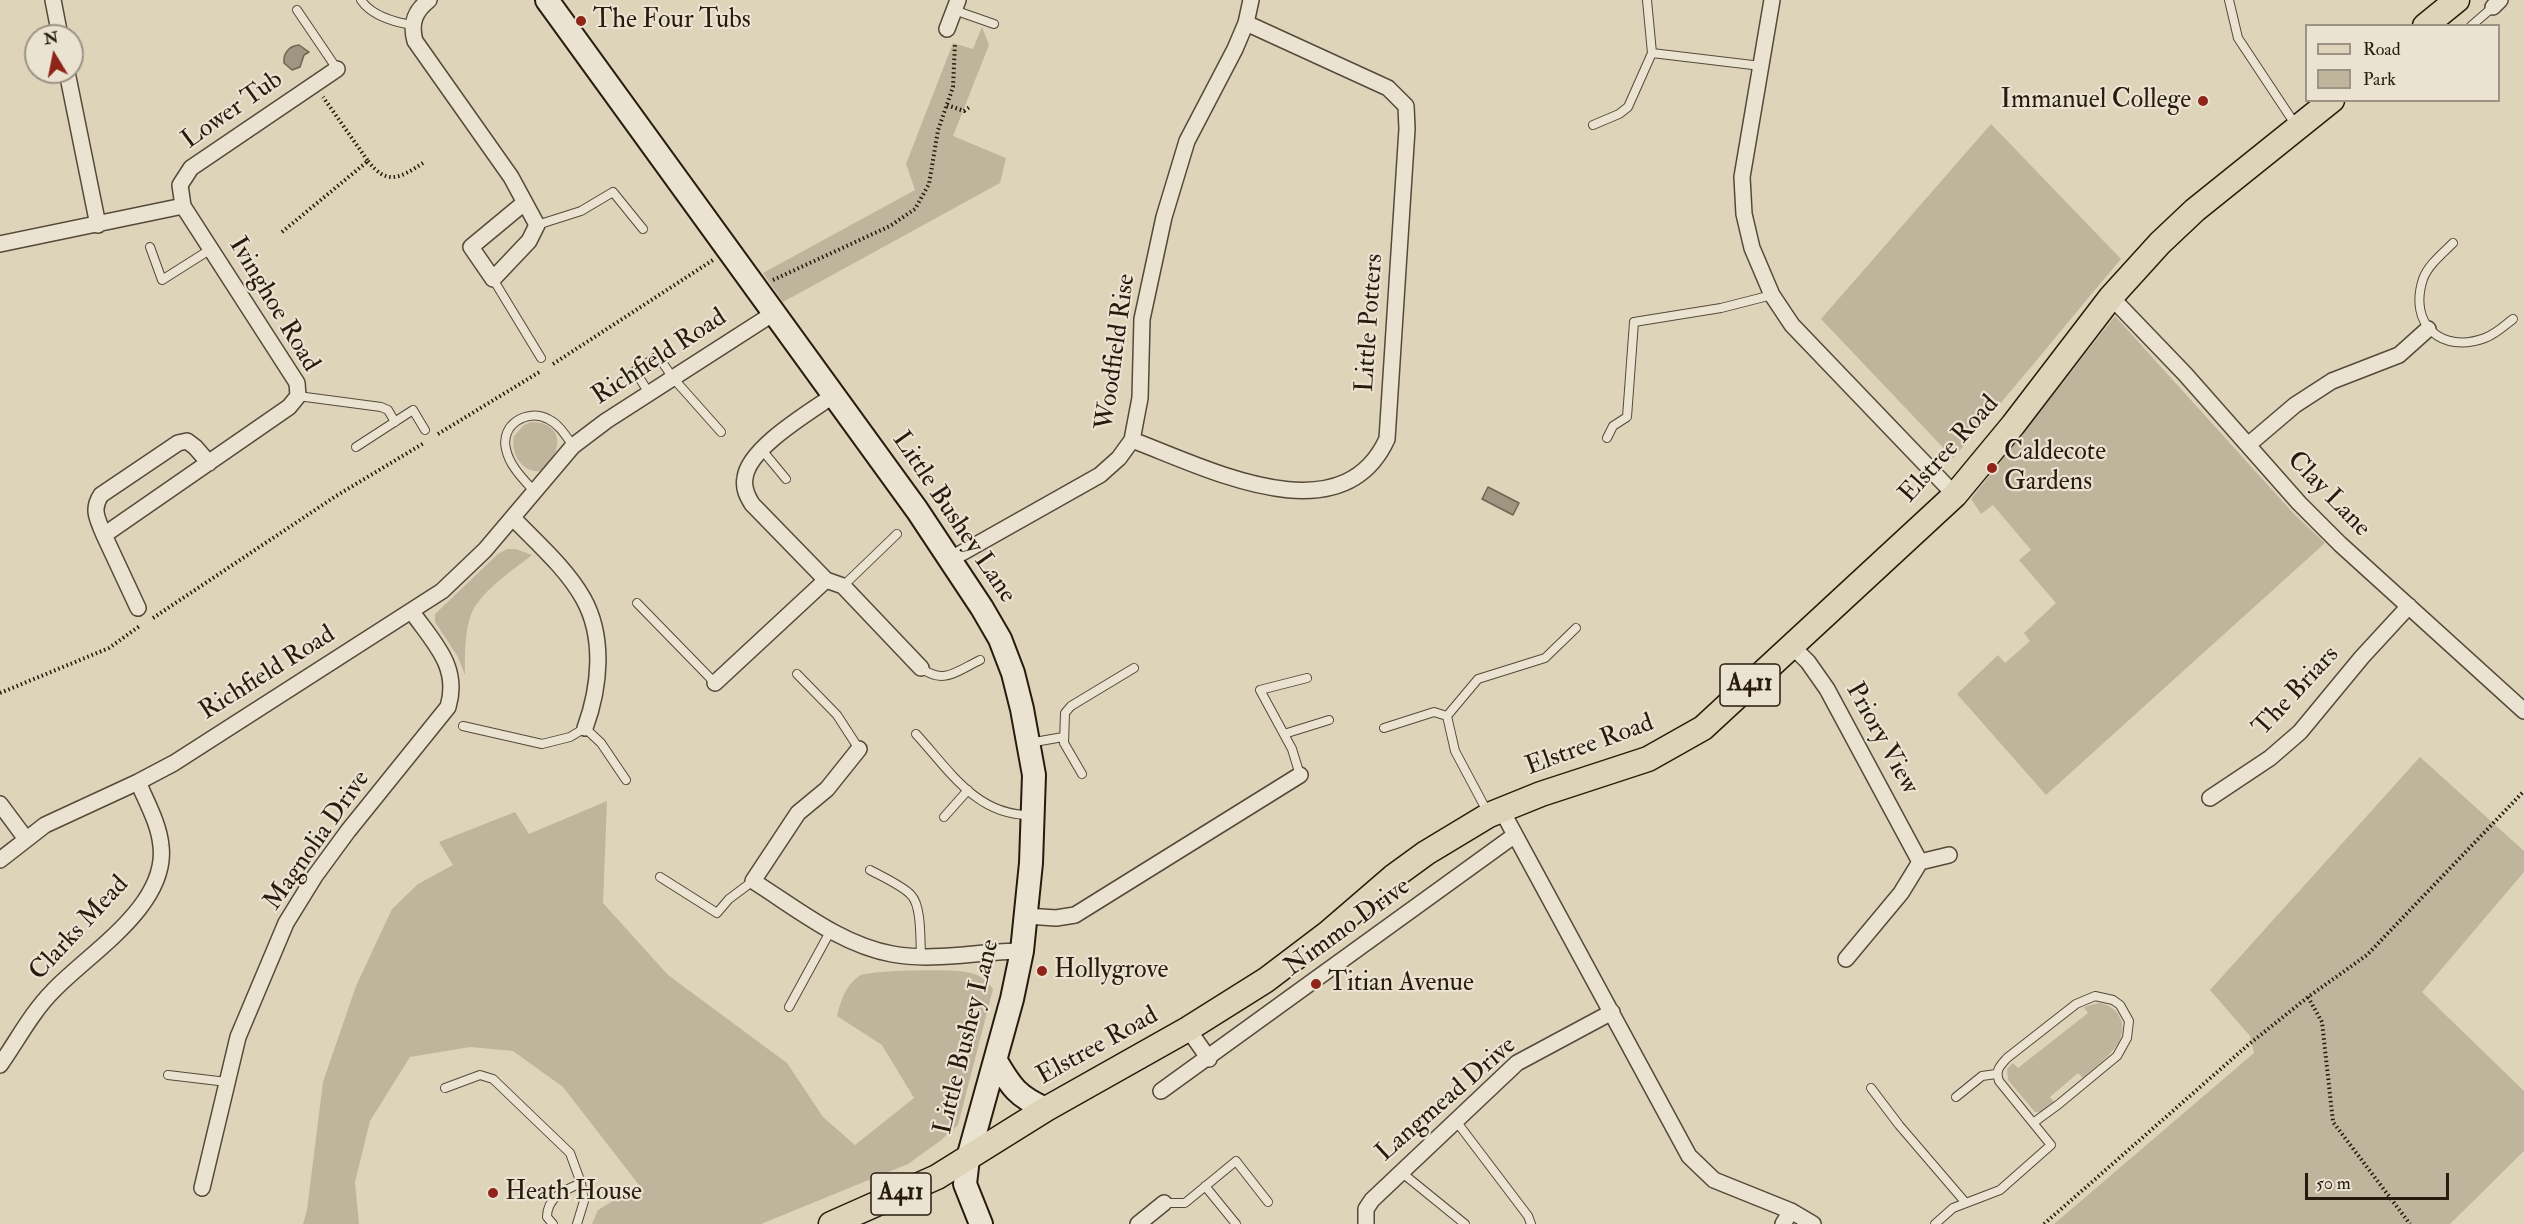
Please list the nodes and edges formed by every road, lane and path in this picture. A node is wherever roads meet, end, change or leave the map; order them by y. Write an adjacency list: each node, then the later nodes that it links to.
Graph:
1 (52, 0): 14 (street)
2 (361, 0): 18 (lane)
3 (429, 0): 18 (street)
4 (547, 0): 42 (street, Little Bushey Lane)
5 (1251, 0): 13 (street, Woodfield Rise)
6 (1647, 0): 20 (lane)
7 (1772, 0): 21 (street)
8 (2229, 0): 29 (lane)
9 (2457, 0): 16 (main road)
10 (2496, 3): 17 (lane)
11 (956, 5): 15 (lane); 19 (street)
12 (297, 10): 22 (lane)
13 (1246, 23): 59 (street, Woodfield Rise); 59 (street, Little Potters)
14 (57, 24)
15 (994, 24)
16 (2428, 24)
17 (2473, 24)
18 (412, 25): 32 (street)
19 (947, 29): 26 (path)
20 (1652, 53): 21 (lane); 28 (lane)
21 (1761, 67): 45 (street)
22 (337, 69): 24 (street, Lower Tub)
23 (69, 84): 34 (street)
24 (314, 85): 30 (path); 33 (street, Lower Tub)
25 (2330, 102): 29 (main road, Elstree Road / A411)
26 (947, 105): 27 (path); 44 (path)
27 (970, 106)
28 (1593, 125)
29 (2298, 128): 46 (main road, Elstree Road / A411)
30 (368, 161): 31 (path); 37 (path)
31 (423, 163)
32 (524, 203): 35 (street); 43 (street)
33 (183, 206): 34 (street); 41 (street, Ivinghoe Road)
34 (98, 225): 39 (street)
35 (537, 225): 36 (lane); 43 (street)
36 (643, 229)
37 (282, 232)
38 (2453, 243): 49 (lane)
39 (0, 244)
40 (150, 247): 41 (lane)
41 (211, 249): 54 (street, Ivinghoe Road)
42 (729, 250): 44 (street, Little Bushey Lane); 86 (path)
43 (493, 279): 50 (lane)
44 (760, 293): 47 (street, Little Bushey Lane)
45 (1772, 295): 58 (lane); 67 (street)
46 (2111, 297): 60 (street, Clay Lane); 67 (main road, Elstree Road / A411)
47 (774, 313): 51 (street, Richfield Road); 53 (street, Little Bushey Lane)
48 (2513, 320): 49 (lane)
49 (2428, 329): 60 (street)
50 (541, 358)
51 (673, 378): 52 (street, Richfield Road); 52 (lane); 57 (lane)
52 (650, 393): 61 (street, Richfield Road)
53 (834, 395): 63 (street); 71 (street, Little Bushey Lane)
54 (298, 396): 55 (lane); 64 (street, Ivinghoe Road)
55 (394, 422): 56 (lane); 62 (lane)
56 (426, 430)
57 (722, 432)
58 (1607, 438)
59 (1132, 440): 71 (street, Woodfield Rise)
60 (2248, 445): 75 (street, Clay Lane)
61 (573, 446): 66 (street, Richfield Road); 66 (lane)
62 (356, 447)
63 (762, 450): 65 (lane); 72 (street)
64 (209, 463): 70 (street, Ivinghoe Road); 70 (street)
65 (786, 479)
66 (534, 491): 68 (street, Richfield Road)
67 (1955, 495): 79 (main road, Elstree Road / A411)
68 (513, 518): 77 (street, Richfield Road); 91 (street)
69 (897, 534): 73 (lane)
70 (104, 535): 76 (street)
71 (951, 559): 96 (street, Little Bushey Lane)
72 (826, 580): 73 (street); 85 (street)
73 (843, 586): 82 (street)
74 (637, 603): 85 (lane)
75 (2409, 606): 87 (street, Clay Lane); 104 (street, The Briars)
76 (138, 608)
77 (412, 612): 101 (street, Richfield Road); 131 (street, Magnolia Drive)
78 (1576, 628): 88 (lane)
79 (1791, 645): 106 (main road, Elstree Road / A411); 113 (street, Priory View)
80 (980, 660): 82 (lane)
81 (1134, 668): 95 (lane)
82 (921, 669)
83 (797, 674): 97 (lane)
84 (1307, 678): 94 (lane)
85 (715, 683)
86 (0, 693)
87 (2524, 711)
88 (1447, 716): 92 (lane); 106 (lane)
89 (1329, 720): 94 (lane)
90 (463, 726): 91 (lane)
91 (585, 728): 100 (lane)
92 (1384, 728)
93 (916, 734): 102 (lane)
94 (1284, 734): 99 (lane)
95 (1063, 737): 96 (lane); 98 (lane)
96 (1029, 743): 107 (street, Little Bushey Lane)
97 (859, 749): 116 (street)
98 (1082, 774)
99 (1300, 775): 117 (street)
100 (626, 780)
101 (138, 782): 110 (street, Richfield Road); 128 (street, Clarks Mead)
102 (968, 790): 107 (lane); 108 (lane)
103 (2524, 792): 122 (path)
104 (2210, 798)
105 (0, 804): 110 (street)
106 (1495, 812): 109 (street); 125 (main road, Elstree Road / A411)
107 (1034, 815): 117 (street, Little Bushey Lane)
108 (944, 817)
109 (1515, 835): 124 (street); 126 (street, Nimmo Drive)
110 (26, 839): 112 (street, Richfield Road)
111 (1949, 855): 113 (street)
112 (0, 860)
113 (1920, 862): 121 (street)
114 (870, 870): 120 (lane)
115 (660, 877): 116 (lane)
116 (753, 881): 118 (street)
117 (1026, 916): 119 (street, Little Bushey Lane)
118 (831, 930): 120 (street); 123 (lane)
119 (1022, 951): 120 (street); 127 (street, Little Bushey Lane)
120 (921, 956)
121 (1846, 959)
122 (2308, 998): 159 (path); 160 (path)
123 (789, 1007)
124 (1612, 1012): 137 (street, Langmead Drive); 147 (street)
125 (1188, 1029): 126 (street); 136 (main road, Elstree Road / A411)
126 (1209, 1059): 134 (street, Nimmo Drive)
127 (996, 1061): 136 (street); 139 (street, Little Bushey Lane)
128 (0, 1065)
129 (1996, 1074): 135 (lane); 138 (lane); 138 (lane)
130 (168, 1075): 131 (lane)
131 (227, 1082): 143 (street, Magnolia Drive)
132 (445, 1088): 141 (lane)
133 (1871, 1088): 145 (lane)
134 (1161, 1091)
135 (1956, 1098)
136 (1046, 1109): 139 (main road, Elstree Road / A411)
137 (1455, 1119): 140 (street, Langmead Drive); 156 (lane)
138 (2033, 1123): 145 (lane)
139 (968, 1158): 150 (main road, Elstree Road / A411); 151 (street, Little Bushey Lane)
140 (1400, 1171): 154 (street, Langmead Drive); 155 (lane)
141 (581, 1183): 148 (lane); 149 (lane)
142 (1205, 1186): 144 (lane); 146 (lane); 153 (lane)
143 (202, 1188)
144 (1268, 1202)
145 (1965, 1202): 158 (lane)
146 (1164, 1203): 152 (street)
147 (1787, 1218): 157 (street)
148 (553, 1224)
149 (577, 1224)
150 (831, 1224)
151 (981, 1224)
152 (1138, 1224)
153 (1236, 1224)
154 (1366, 1224)
155 (1465, 1224)
156 (1531, 1224)
157 (1813, 1224)
158 (1935, 1224)
159 (2044, 1224)
160 (2410, 1224)

